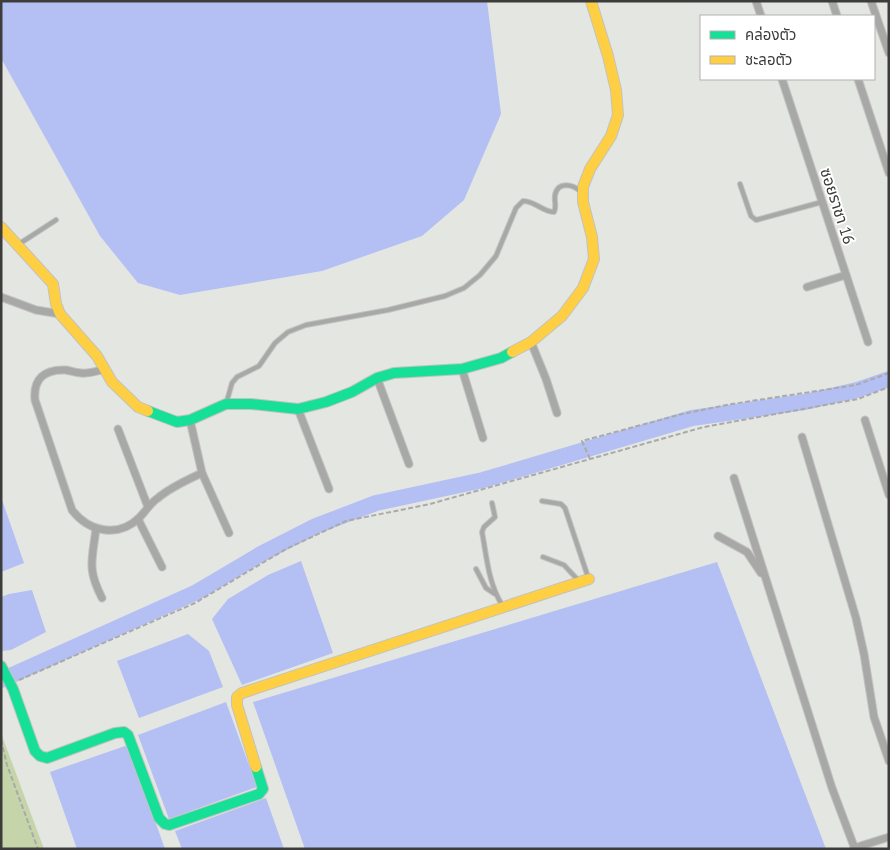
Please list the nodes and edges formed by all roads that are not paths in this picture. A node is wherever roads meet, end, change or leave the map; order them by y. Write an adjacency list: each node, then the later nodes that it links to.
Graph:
1 (591, 1): 12 (street)
2 (756, 1): 5 (street)
3 (832, 1): 6 (street)
4 (871, 1): 7 (street)
5 (761, 15)
6 (837, 15)
7 (889, 54)
8 (782, 80): 13 (street, ซอยราชา 16)
9 (858, 80): 10 (street)
10 (889, 173)
11 (740, 184): 13 (lane)
12 (583, 193): 21 (street); 26 (lane)
13 (822, 202): 17 (street, ซอยราชา 16)
14 (56, 220): 16 (lane)
15 (1, 227): 16 (street)
16 (17, 245): 20 (street)
17 (846, 275): 18 (street); 22 (street, ซอยราชา 16)
18 (807, 287)
19 (1, 297): 20 (street)
20 (60, 314): 23 (street)
21 (531, 342): 24 (street); 28 (street)
22 (868, 342)
23 (105, 369): 29 (street); 43 (street)
24 (462, 369): 25 (street); 32 (street)
25 (377, 378): 27 (street); 34 (street)
26 (226, 404): 27 (street); 29 (street)
27 (298, 409): 37 (street)
28 (557, 413)
29 (190, 420): 35 (street)
30 (866, 420): 38 (street)
31 (118, 429): 41 (street)
32 (483, 438)
33 (802, 438): 55 (street)
34 (409, 464)
35 (202, 473): 41 (street); 44 (street)
36 (734, 478): 50 (street)
37 (329, 489)
38 (889, 495)
39 (542, 500): 49 (lane)
40 (492, 503): 51 (lane)
41 (148, 507): 42 (street)
42 (138, 519): 43 (street); 47 (street)
43 (96, 529): 52 (street)
44 (229, 533)
45 (718, 536): 50 (street)
46 (543, 557): 49 (lane)
47 (162, 567)
48 (476, 569): 51 (lane)
49 (584, 581): 53 (street)
50 (767, 582): 57 (street)
51 (495, 594): 53 (lane)
52 (102, 598)
53 (503, 607): 54 (street)
54 (1, 666)
55 (889, 761)
56 (889, 837): 57 (street)
57 (854, 848)

